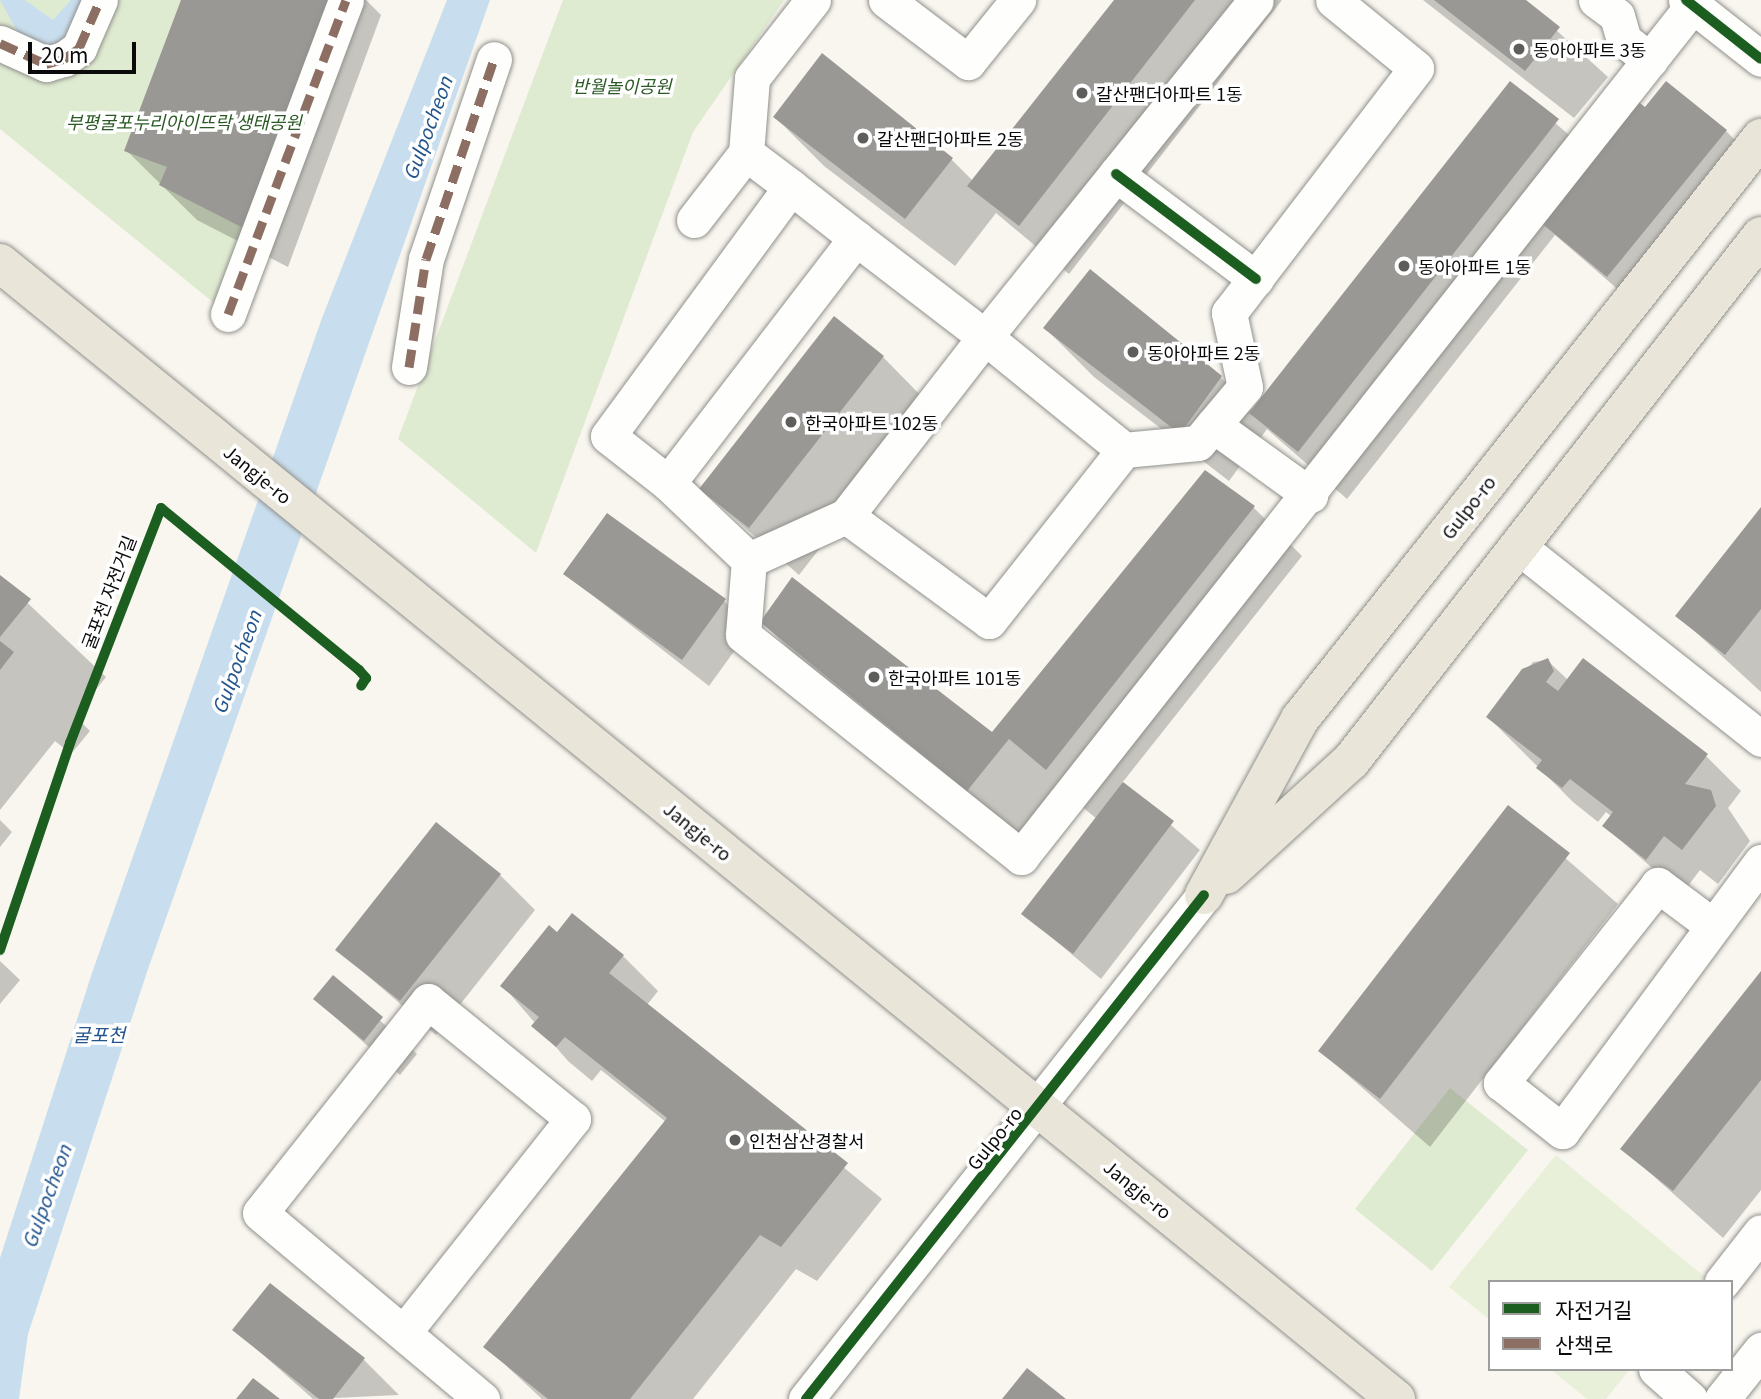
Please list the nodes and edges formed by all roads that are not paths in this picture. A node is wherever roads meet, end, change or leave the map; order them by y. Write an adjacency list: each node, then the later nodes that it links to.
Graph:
1 (100, 0): 10 (street)
2 (346, 0): 23 (street)
3 (813, 0): 15 (street)
4 (886, 0): 5 (street)
5 (1017, 0)
6 (1256, 0): 16 (street)
7 (1333, 0): 22 (street)
8 (1596, 0): 13 (street)
9 (1689, 3): 12 (street); 13 (street)
10 (0, 43)
11 (494, 59): 25 (street)
12 (1761, 59)
13 (1650, 60): 29 (street)
14 (1761, 138): 35 (main road, Gulpo-ro)
15 (746, 153): 17 (street); 18 (street)
16 (1116, 174): 22 (street); 24 (street)
17 (791, 187): 20 (street); 28 (street)
18 (694, 220)
19 (1761, 236): 31 (main road, Gulpo-ro)
20 (856, 238): 24 (street); 28 (street)
21 (0, 263): 37 (main road, Jangje-ro)
22 (1256, 279): 26 (street)
23 (228, 314)
24 (985, 337): 27 (street); 30 (street)
25 (409, 367)
26 (1213, 425): 27 (street); 29 (street)
27 (1124, 450): 30 (street)
28 (668, 483): 32 (street)
29 (1310, 495): 32 (street)
30 (845, 516): 32 (street)
31 (1519, 547): 33 (street); 35 (main road, Gulpo-ro)
32 (749, 560)
33 (1761, 738)
34 (1761, 862): 36 (street)
35 (1204, 895): 37 (street, Gulpo-ro)
36 (1713, 926): 36 (street)
37 (1040, 1109): 44 (street, Gulpo-ro); 45 (main road, Jangje-ro)
38 (1761, 1231): 39 (street)
39 (1724, 1280)
40 (404, 1332): 40 (street); 43 (street)
41 (1761, 1350): 47 (street)
42 (1658, 1371): 46 (street)
43 (482, 1399)
44 (806, 1399)
45 (1396, 1399)
46 (1690, 1399)
47 (1721, 1399)

